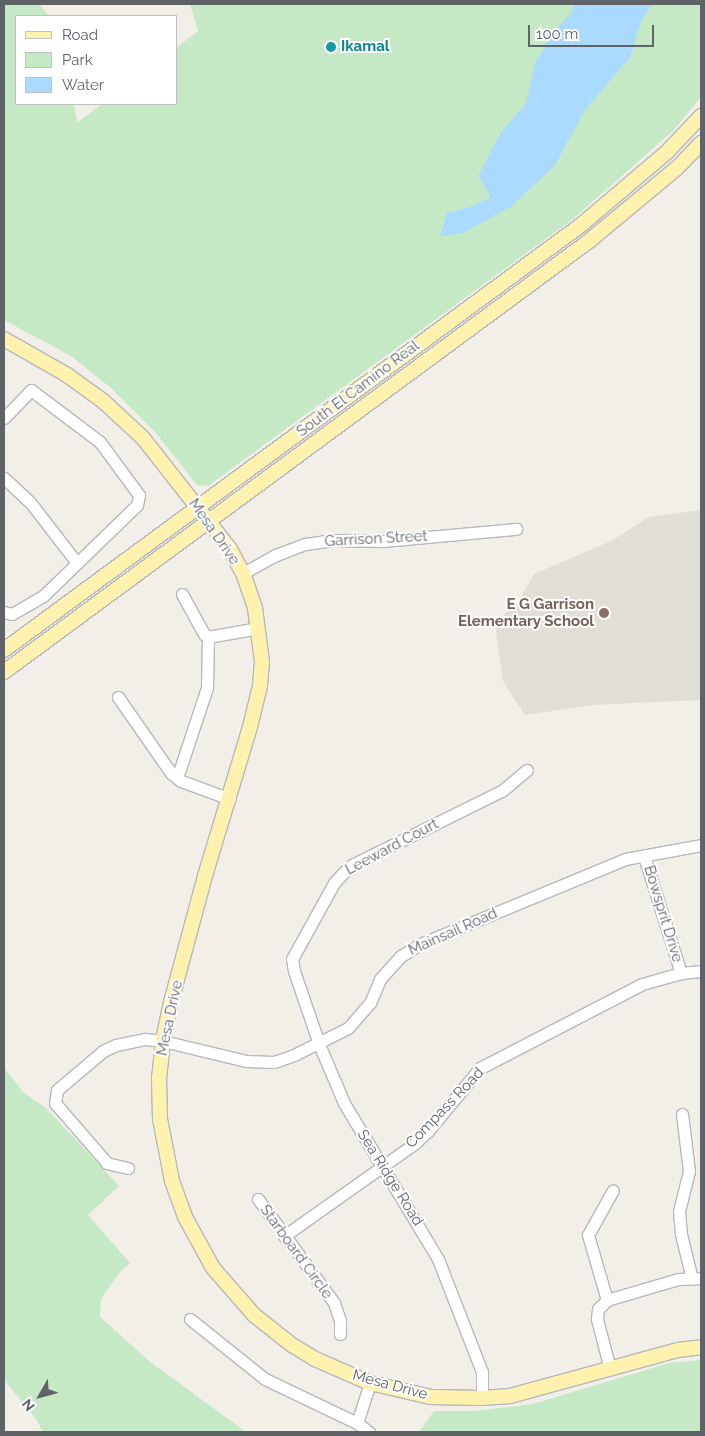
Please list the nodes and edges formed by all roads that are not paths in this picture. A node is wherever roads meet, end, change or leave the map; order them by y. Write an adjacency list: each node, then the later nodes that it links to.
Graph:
1 (697, 121): 3 (main road); 7 (main road, South El Camino Real)
2 (701, 143): 3 (main road, South El Camino Real)
3 (689, 155): 8 (main road, South El Camino Real)
4 (4, 340): 7 (main road, Mesa Drive)
5 (4, 418): 10 (street)
6 (4, 478): 10 (street)
7 (198, 508): 8 (main road, Mesa Drive); 16 (main road, South El Camino Real)
8 (209, 521): 11 (main road, Mesa Drive); 17 (main road, South El Camino Real)
9 (516, 529): 11 (street, Garrison Street)
10 (77, 563): 13 (street)
11 (243, 574): 14 (main road, Mesa Drive)
12 (182, 594): 15 (street)
13 (4, 612)
14 (258, 628): 15 (street); 21 (main road, Mesa Drive)
15 (208, 636): 20 (street)
16 (4, 650)
17 (4, 672)
18 (118, 698): 20 (street)
19 (527, 770): 24 (street, Leeward Court)
20 (177, 778): 21 (street)
21 (230, 799): 27 (main road, Mesa Drive)
22 (701, 845): 23 (street, Mainsail Road)
23 (644, 856): 26 (street, Bowsprit Drive); 28 (street, Mainsail Road)
24 (292, 959): 28 (street, Sea Ridge Road)
25 (701, 971): 26 (street, Compass Road)
26 (681, 973): 30 (street, Compass Road)
27 (163, 1041): 28 (street, Mainsail Road); 31 (street, Mainsail Road); 43 (main road, Mesa Drive)
28 (319, 1044): 30 (street, Sea Ridge Road)
29 (682, 1114): 32 (street)
30 (383, 1167): 36 (street, Compass Road); 44 (street, Sea Ridge Road)
31 (128, 1168)
32 (689, 1172): 33 (street); 37 (street)
33 (701, 1173)
34 (613, 1190): 38 (street)
35 (258, 1199): 36 (street, Starboard Circle)
36 (284, 1236): 40 (street, Starboard Circle)
37 (697, 1279): 38 (street)
38 (607, 1300): 42 (street)
39 (190, 1319): 45 (street)
40 (340, 1334)
41 (701, 1346): 42 (main road, Mesa Drive)
42 (610, 1369): 44 (main road, Mesa Drive)
43 (370, 1383): 44 (main road, Mesa Drive); 45 (street)
44 (482, 1398)
45 (357, 1423): 46 (street)
46 (369, 1432)

